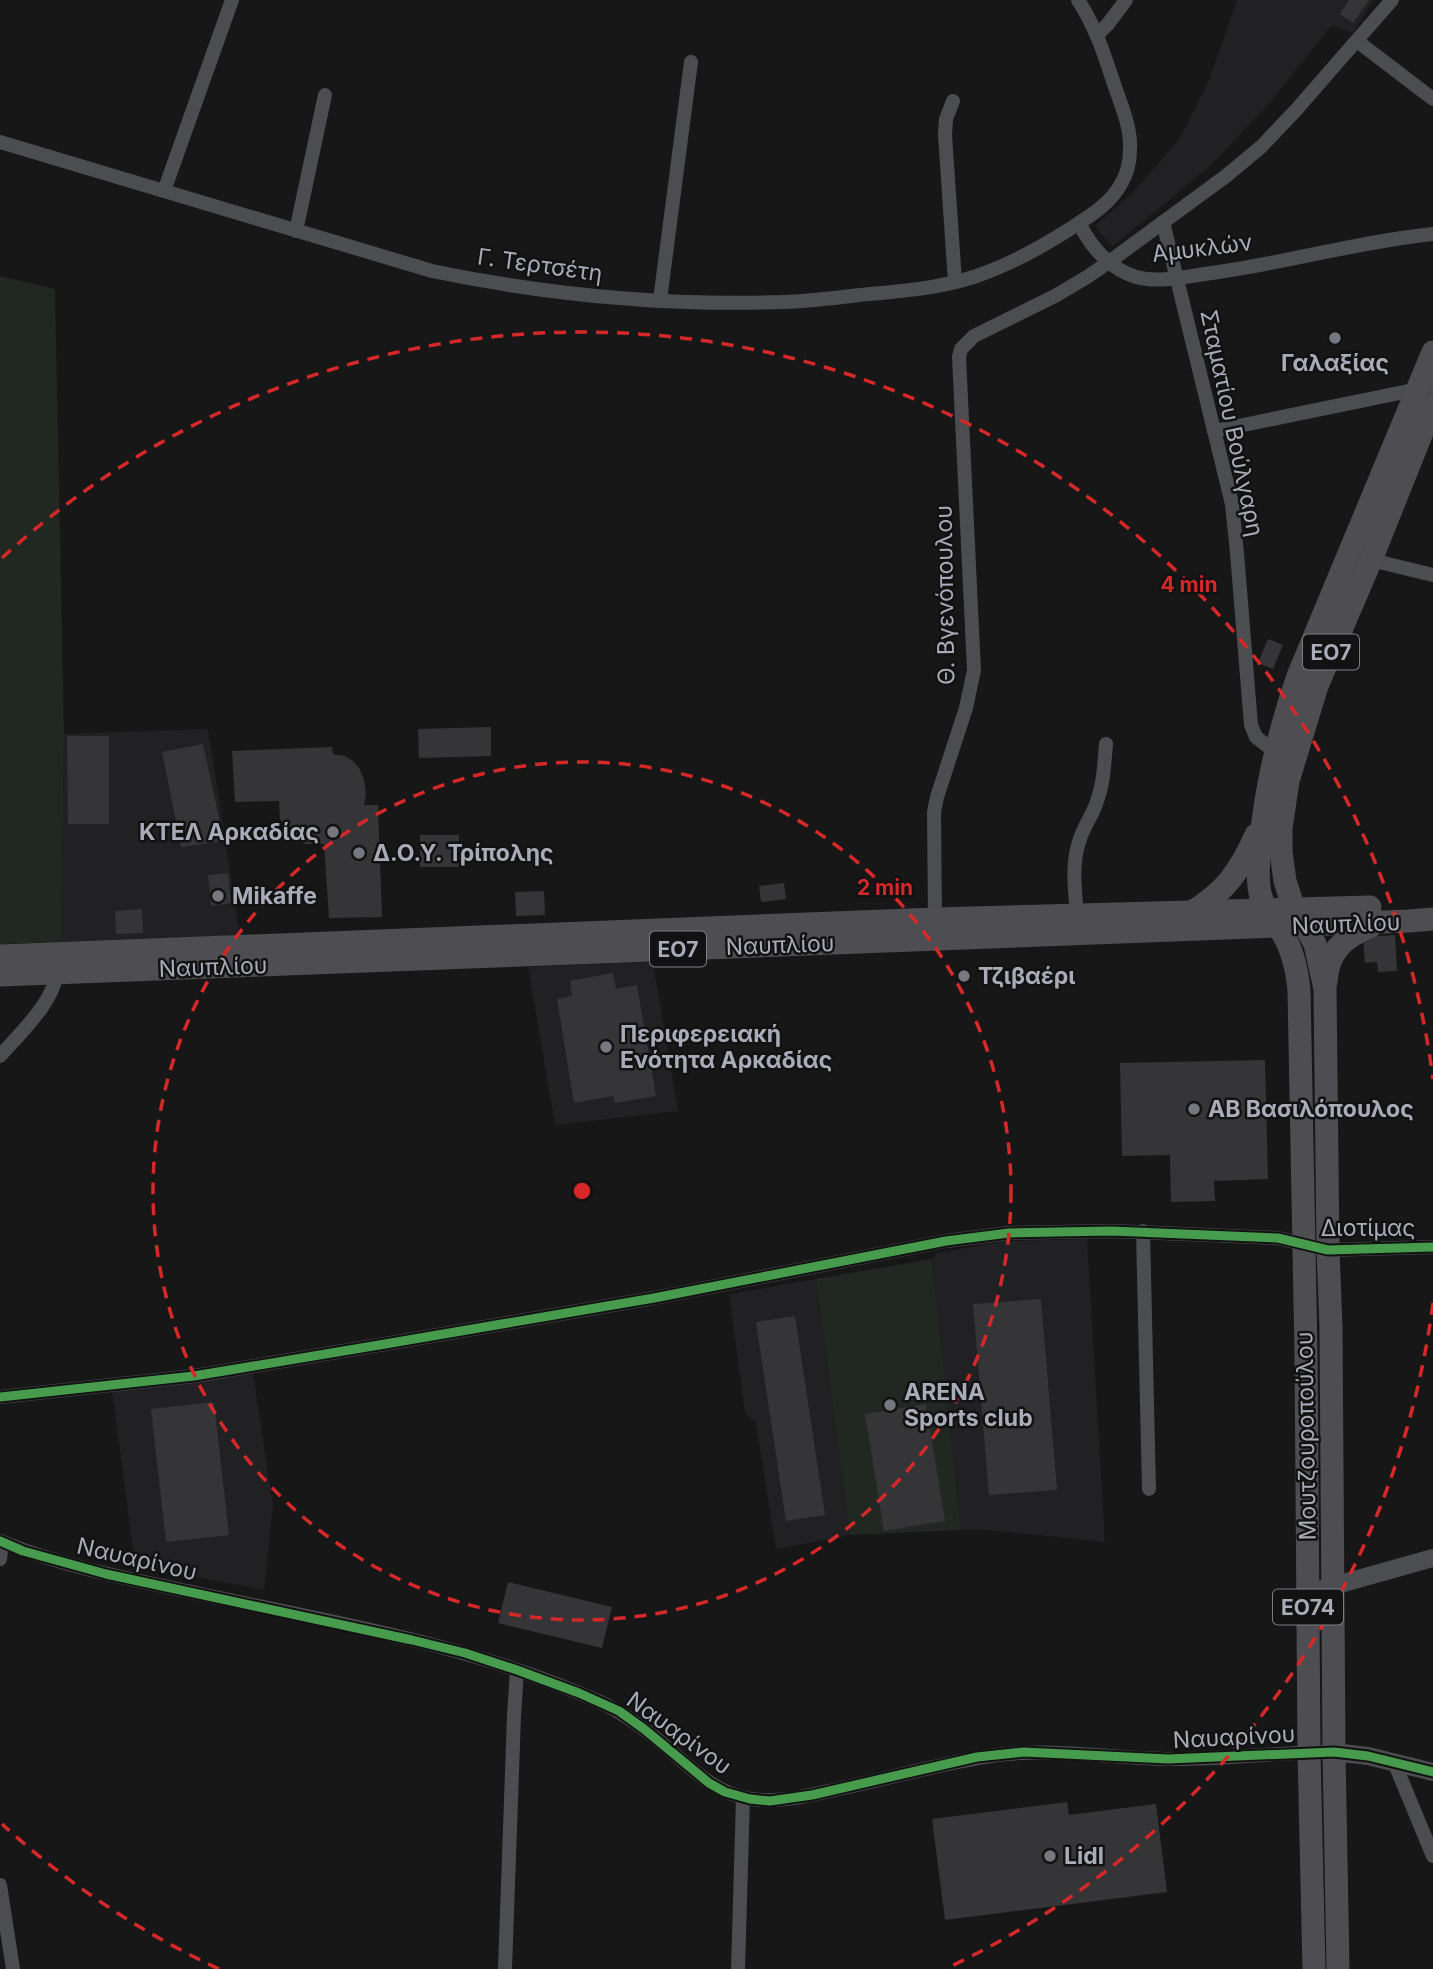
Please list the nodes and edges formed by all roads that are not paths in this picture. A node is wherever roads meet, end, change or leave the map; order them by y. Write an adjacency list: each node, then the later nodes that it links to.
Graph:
1 (232, 0): 12 (street)
2 (1078, 0): 5 (street)
3 (1126, 0): 5 (street)
4 (1392, 0): 6 (street)
5 (1097, 34): 14 (street)
6 (1357, 41): 9 (street); 13 (street)
7 (691, 62): 20 (street)
8 (325, 95): 15 (street)
9 (1433, 99)
10 (953, 101): 19 (street)
11 (0, 142): 12 (street, Γ. Τερτσέτη)
12 (164, 191): 15 (street, Γ. Τερτσέτη)
13 (1163, 222): 17 (street); 18 (street, Σταματίου Βούλγαρη)
14 (1079, 223): 17 (street); 19 (street, Γ. Τερτσέτη)
15 (296, 230): 20 (street, Γ. Τερτσέτη)
16 (1433, 234): 18 (street, Αμυκλών)
17 (1109, 262): 18 (street, Αμυκλών); 35 (street, Θ. Βγενόπουλου)
18 (1176, 278): 24 (street, Σταματίου Βούλγαρη)
19 (955, 282): 20 (street, Γ. Τερτσέτη)
20 (660, 300)
21 (1433, 352): 22 (main road, ΕΟ7)
22 (1425, 387): 24 (street); 28 (main road, ΕΟ7)
23 (1433, 405): 25 (main road, ΕΟ7)
24 (1214, 431): 28 (street, Σταματίου Βούλγαρη)
25 (1371, 560): 26 (street); 33 (main road, ΕΟ7)
26 (1433, 575)
27 (1106, 744): 32 (street)
28 (1275, 752): 29 (main road, ΕΟ7)
29 (1263, 816): 31 (main road, ΕΟ7); 34 (main road, ΕΟ7)
30 (1433, 905): 33 (main road, Ναυπλίου)
31 (1191, 912): 32 (main road, Ναυπλίου / ΕΟ7); 34 (main road, Ναυπλίου / ΕΟ7)
32 (1077, 915): 35 (main road, Ναυπλίου / ΕΟ7)
33 (1301, 917): 34 (main road, Ναυπλίου / ΕΟ7); 37 (main road, Ναυπλίου); 41 (main road, Μουτζουροπούλου / ΕΟ74)
34 (1273, 918): 39 (main road, Ναυπλίου / ΕΟ7); 44 (main road, Μουτζουροπούλου / ΕΟ74)
35 (935, 919): 39 (main road, Ναυπλίου / ΕΟ7)
36 (1433, 919): 37 (main road, Ναυπλίου)
37 (1378, 923): 41 (main road)
38 (0, 956): 39 (main road, Ναυπλίου / ΕΟ7)
39 (57, 964): 40 (main road, Ναυπλίου / ΕΟ7); 42 (street)
40 (0, 975)
41 (1325, 989): 46 (main road, Μουτζουροπούλου / ΕΟ74)
42 (0, 1056)
43 (1143, 1231): 44 (street, Διοτίμας); 47 (street, Διοτίμας); 48 (street)
44 (1304, 1245): 46 (street, Διοτίμας); 53 (main road, Μουτζουροπούλου / ΕΟ74)
45 (1433, 1247): 46 (street, Διοτίμας)
46 (1328, 1250): 52 (main road, Μουτζουροπούλου / ΕΟ74)
47 (0, 1397)
48 (1149, 1489)
49 (1, 1542): 51 (street); 54 (street, Ναυαρίνου)
50 (1433, 1558): 52 (street)
51 (0, 1559)
52 (1333, 1587): 53 (street); 56 (main road, Μουτζουροπούλου / ΕΟ74)
53 (1308, 1593): 55 (main road, Μουτζουροπούλου / ΕΟ74)
54 (517, 1670): 59 (street, Ναυαρίνου); 63 (street)
55 (1309, 1752): 56 (street, Ναυαρίνου); 59 (street, Ναυαρίνου); 65 (main road, Μουτζουροπούλου / ΕΟ74)
56 (1334, 1752): 57 (street, Ναυαρίνου); 66 (main road, Μουτζουροπούλου / ΕΟ74)
57 (1394, 1762): 58 (street, Ναυαρίνου); 60 (street)
58 (1433, 1772)
59 (743, 1798): 64 (street)
60 (1433, 1856)
61 (0, 1885): 62 (street)
62 (13, 1969)
63 (505, 1969)
64 (738, 1969)
65 (1314, 1969)
66 (1338, 1969)

